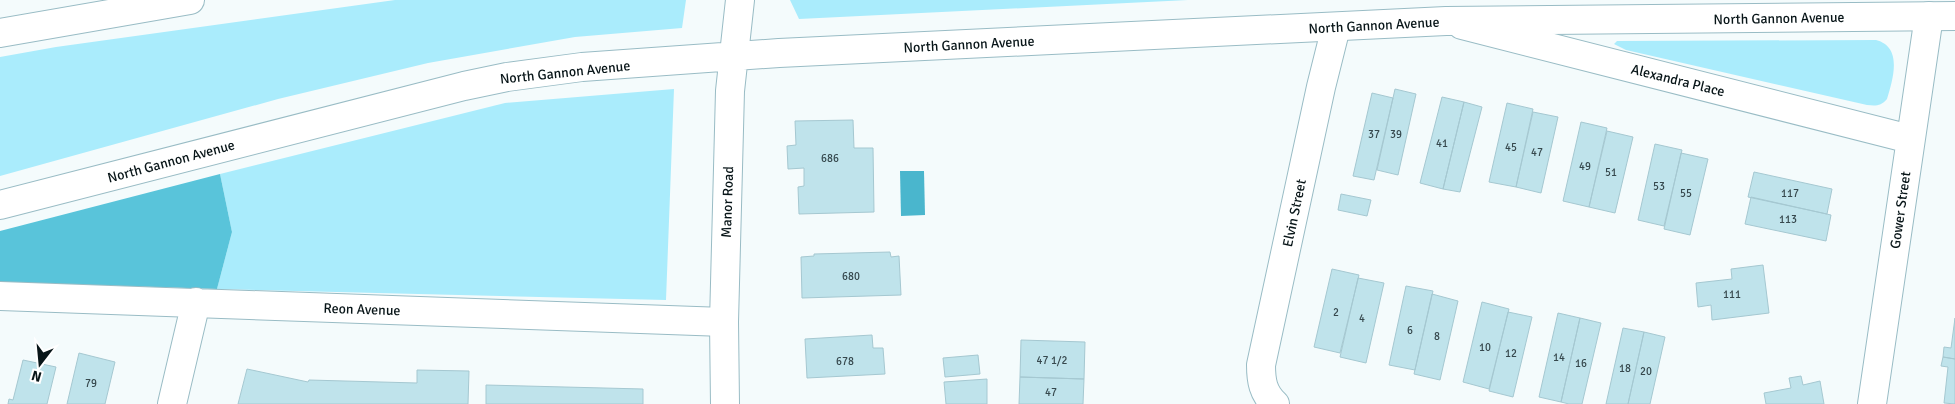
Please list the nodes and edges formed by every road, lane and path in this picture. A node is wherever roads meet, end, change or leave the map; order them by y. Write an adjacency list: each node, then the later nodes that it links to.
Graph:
1 (190, 0): 6 (main road)
2 (740, 0): 7 (main road, Manor Road)
3 (1942, 16): 4 (main road, North Gannon Avenue); 8 (main road, Gower Street)
4 (1446, 21): 5 (main road, North Gannon Avenue); 8 (main road, Alexandra Place)
5 (1336, 27): 7 (main road, North Gannon Avenue); 13 (main road, Elvin Street)
6 (0, 33)
7 (734, 57): 9 (main road, North Gannon Avenue); 12 (main road, Manor Road)
8 (1910, 139): 16 (main road, Gower Street)
9 (0, 205)
10 (0, 296): 11 (main road, Reon Avenue)
11 (196, 302): 12 (main road, Reon Avenue); 14 (main road)
12 (724, 322): 15 (main road, Manor Road)
13 (1272, 401)
14 (172, 404)
15 (725, 404)
16 (1872, 404)

